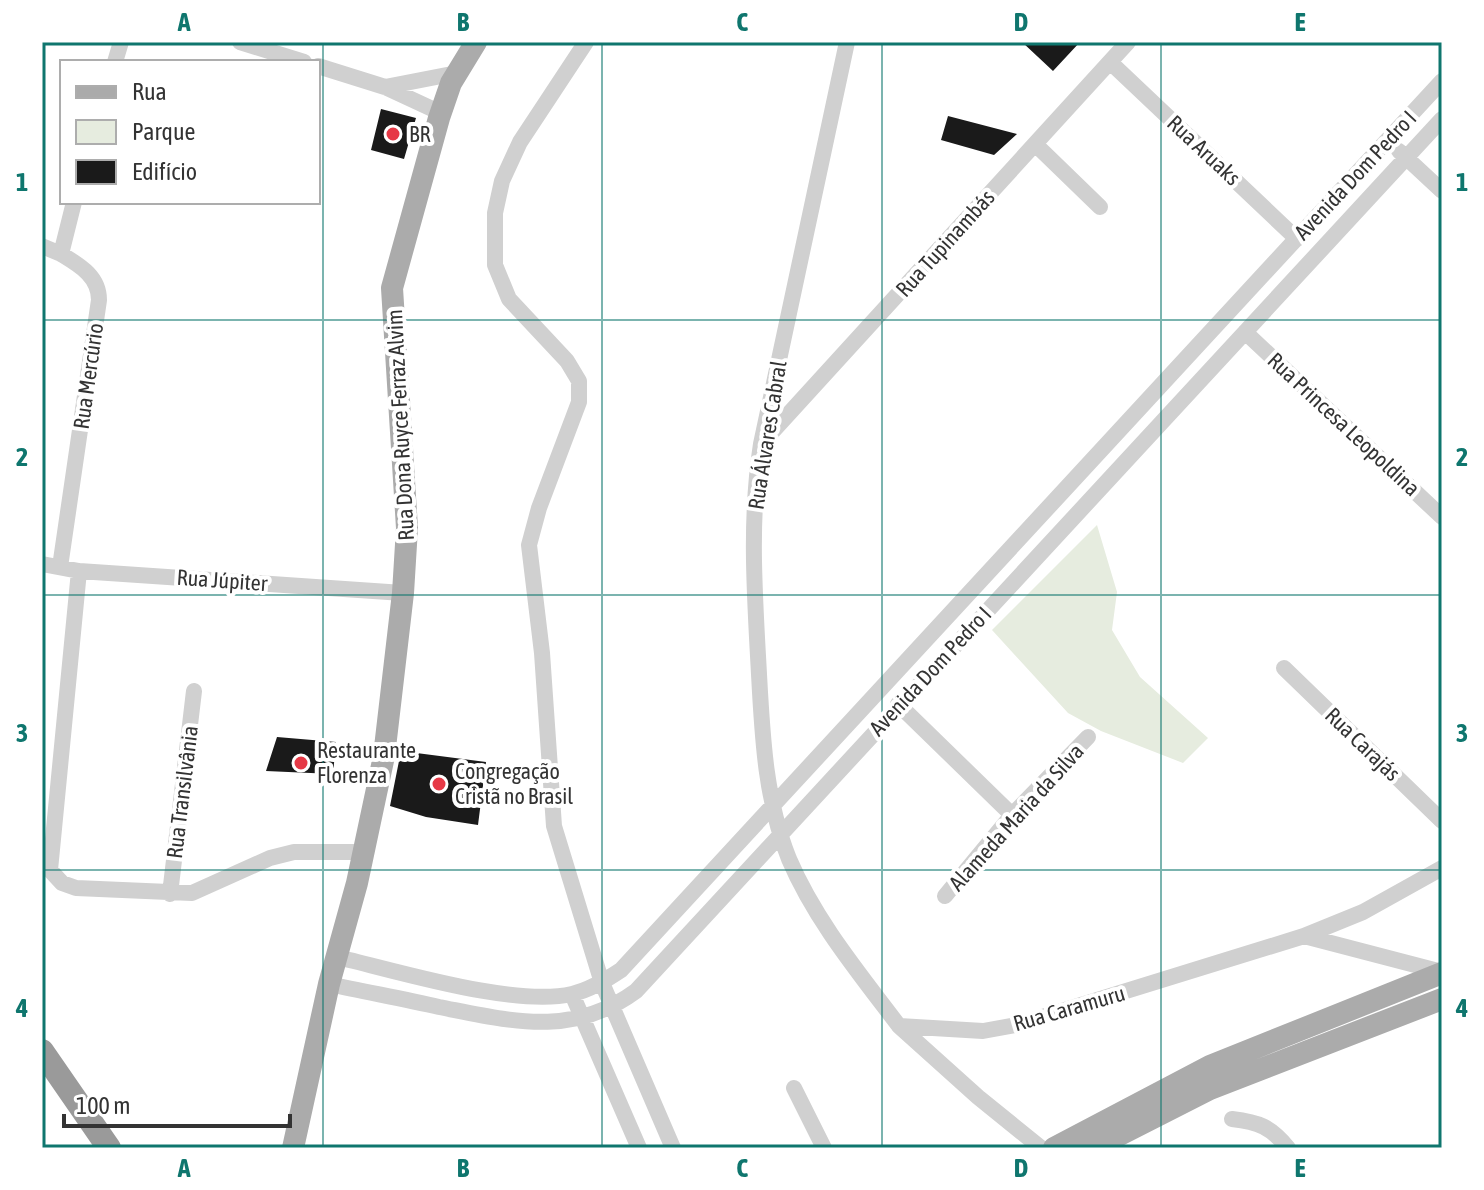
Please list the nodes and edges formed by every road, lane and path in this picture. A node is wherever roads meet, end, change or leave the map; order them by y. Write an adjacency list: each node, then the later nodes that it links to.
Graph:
1 (240, 42): 6 (street)
2 (476, 42): 9 (main road, Rua Dona Ruyce Ferraz Alvim)
3 (586, 42): 47 (street)
4 (847, 42): 26 (street, Rua Álvares Cabral)
5 (1128, 42): 7 (street, Rua Tupinambás)
6 (298, 60)
7 (1110, 62): 15 (street, Rua Tupinambás); 20 (street, Rua Aruaks)
8 (320, 67): 11 (street)
9 (457, 73): 11 (street); 12 (main road, Rua Dona Ruyce Ferraz Alvim)
10 (1442, 81): 14 (street, Avenida Dom Pedro I)
11 (385, 87): 12 (street)
12 (441, 113): 31 (main road, Rua Dona Ruyce Ferraz Alvim)
13 (1442, 119): 16 (street, Avenida Dom Pedro I)
14 (1388, 141): 16 (street); 20 (street, Avenida Dom Pedro I)
15 (1035, 144): 19 (street); 26 (street, Rua Tupinambás)
16 (1407, 158): 17 (street); 23 (street, Avenida Dom Pedro I)
17 (1442, 191)
18 (74, 204): 22 (street)
19 (1100, 207)
20 (1297, 239): 24 (street, Avenida Dom Pedro I)
21 (42, 246): 22 (street)
22 (61, 254): 29 (street, Rua Mercúrio)
23 (1245, 332): 25 (street, Avenida Dom Pedro I); 27 (street, Rua Princesa Leopoldina)
24 (1129, 419): 25 (street); 36 (street, Avenida Dom Pedro I)
25 (1148, 436): 34 (street, Avenida Dom Pedro I)
26 (761, 444): 36 (street, Rua Álvares Cabral)
27 (1442, 517)
28 (42, 564): 29 (street, Rua Júpiter)
29 (60, 567): 30 (street, Rua Júpiter)
30 (79, 571): 31 (street, Rua Júpiter); 42 (street)
31 (403, 593): 40 (main road, Rua Dona Ruyce Ferraz Alvim)
32 (1284, 668): 38 (street, Rua Carajás)
33 (194, 691): 42 (street, Rua Transilvânia)
34 (898, 704): 37 (street); 39 (street, Avenida Dom Pedro I)
35 (1088, 737): 37 (street, Alameda Maria da Silva)
36 (772, 805): 39 (street, Rua Álvares Cabral); 47 (street, Avenida Dom Pedro I)
37 (1012, 815): 43 (street, Alameda Maria da Silva)
38 (1442, 821)
39 (780, 834): 51 (street, Avenida Dom Pedro I); 53 (street)
40 (362, 852): 42 (street); 45 (main road, Rua Dona Ruyce Ferraz Alvim)
41 (1442, 868): 44 (street, Rua Caramuru)
42 (170, 894)
43 (945, 896)
44 (1304, 936): 46 (street); 53 (street, Rua Caramuru)
45 (337, 957): 48 (main road, Rua Dona Ruyce Ferraz Alvim); 49 (street, Avenida Dom Pedro I)
46 (1442, 972): 63 (main road)
47 (602, 983): 49 (street, Avenida Dom Pedro I); 51 (street)
48 (329, 984): 52 (street, Avenida Dom Pedro I); 58 (main road, Rua Dona Ruyce Ferraz Alvim)
49 (572, 994): 52 (street)
50 (1442, 999): 64 (main road)
51 (612, 1008): 52 (street, Avenida Dom Pedro I); 60 (street)
52 (583, 1018): 59 (street)
53 (899, 1026): 62 (street)
54 (42, 1051): 57 (highway)
55 (794, 1088): 61 (street)
56 (1232, 1119): 65 (street)
57 (109, 1148)
58 (293, 1148)
59 (639, 1148)
60 (673, 1148)
61 (824, 1148)
62 (1041, 1148)
63 (1054, 1148)
64 (1094, 1148)
65 (1288, 1148)

